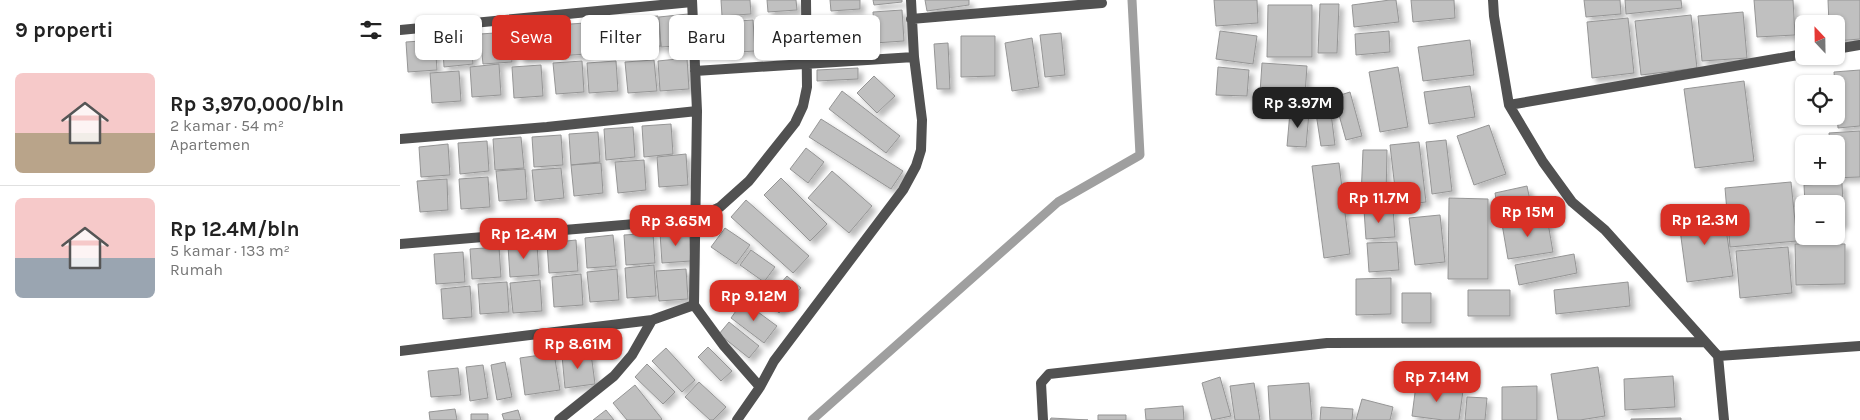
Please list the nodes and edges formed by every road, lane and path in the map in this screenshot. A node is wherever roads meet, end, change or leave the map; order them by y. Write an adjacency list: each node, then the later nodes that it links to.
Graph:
1 (806, 0): 12 (street)
2 (911, 0): 6 (street)
3 (1493, 0): 14 (street)
4 (692, 1): 7 (street); 13 (street)
5 (1102, 3): 6 (street)
6 (911, 20): 10 (street)
7 (400, 30)
8 (1860, 45): 9 (street)
9 (1845, 48)
10 (914, 56): 12 (street); 25 (street)
11 (1795, 56): 14 (street)
12 (807, 64): 13 (street); 17 (street)
13 (695, 71): 15 (street)
14 (1509, 104): 21 (street)
15 (697, 112): 16 (street); 17 (street)
16 (400, 139)
17 (694, 219): 18 (street); 19 (street)
18 (400, 244)
19 (694, 305): 20 (street); 25 (street)
20 (652, 320): 23 (street); 26 (street)
21 (1705, 342): 24 (street); 28 (street)
22 (1860, 346): 24 (street)
23 (400, 351)
24 (1718, 356): 29 (street)
25 (760, 387): 27 (street)
26 (559, 420)
27 (737, 420)
28 (1043, 420)
29 (1724, 420)

